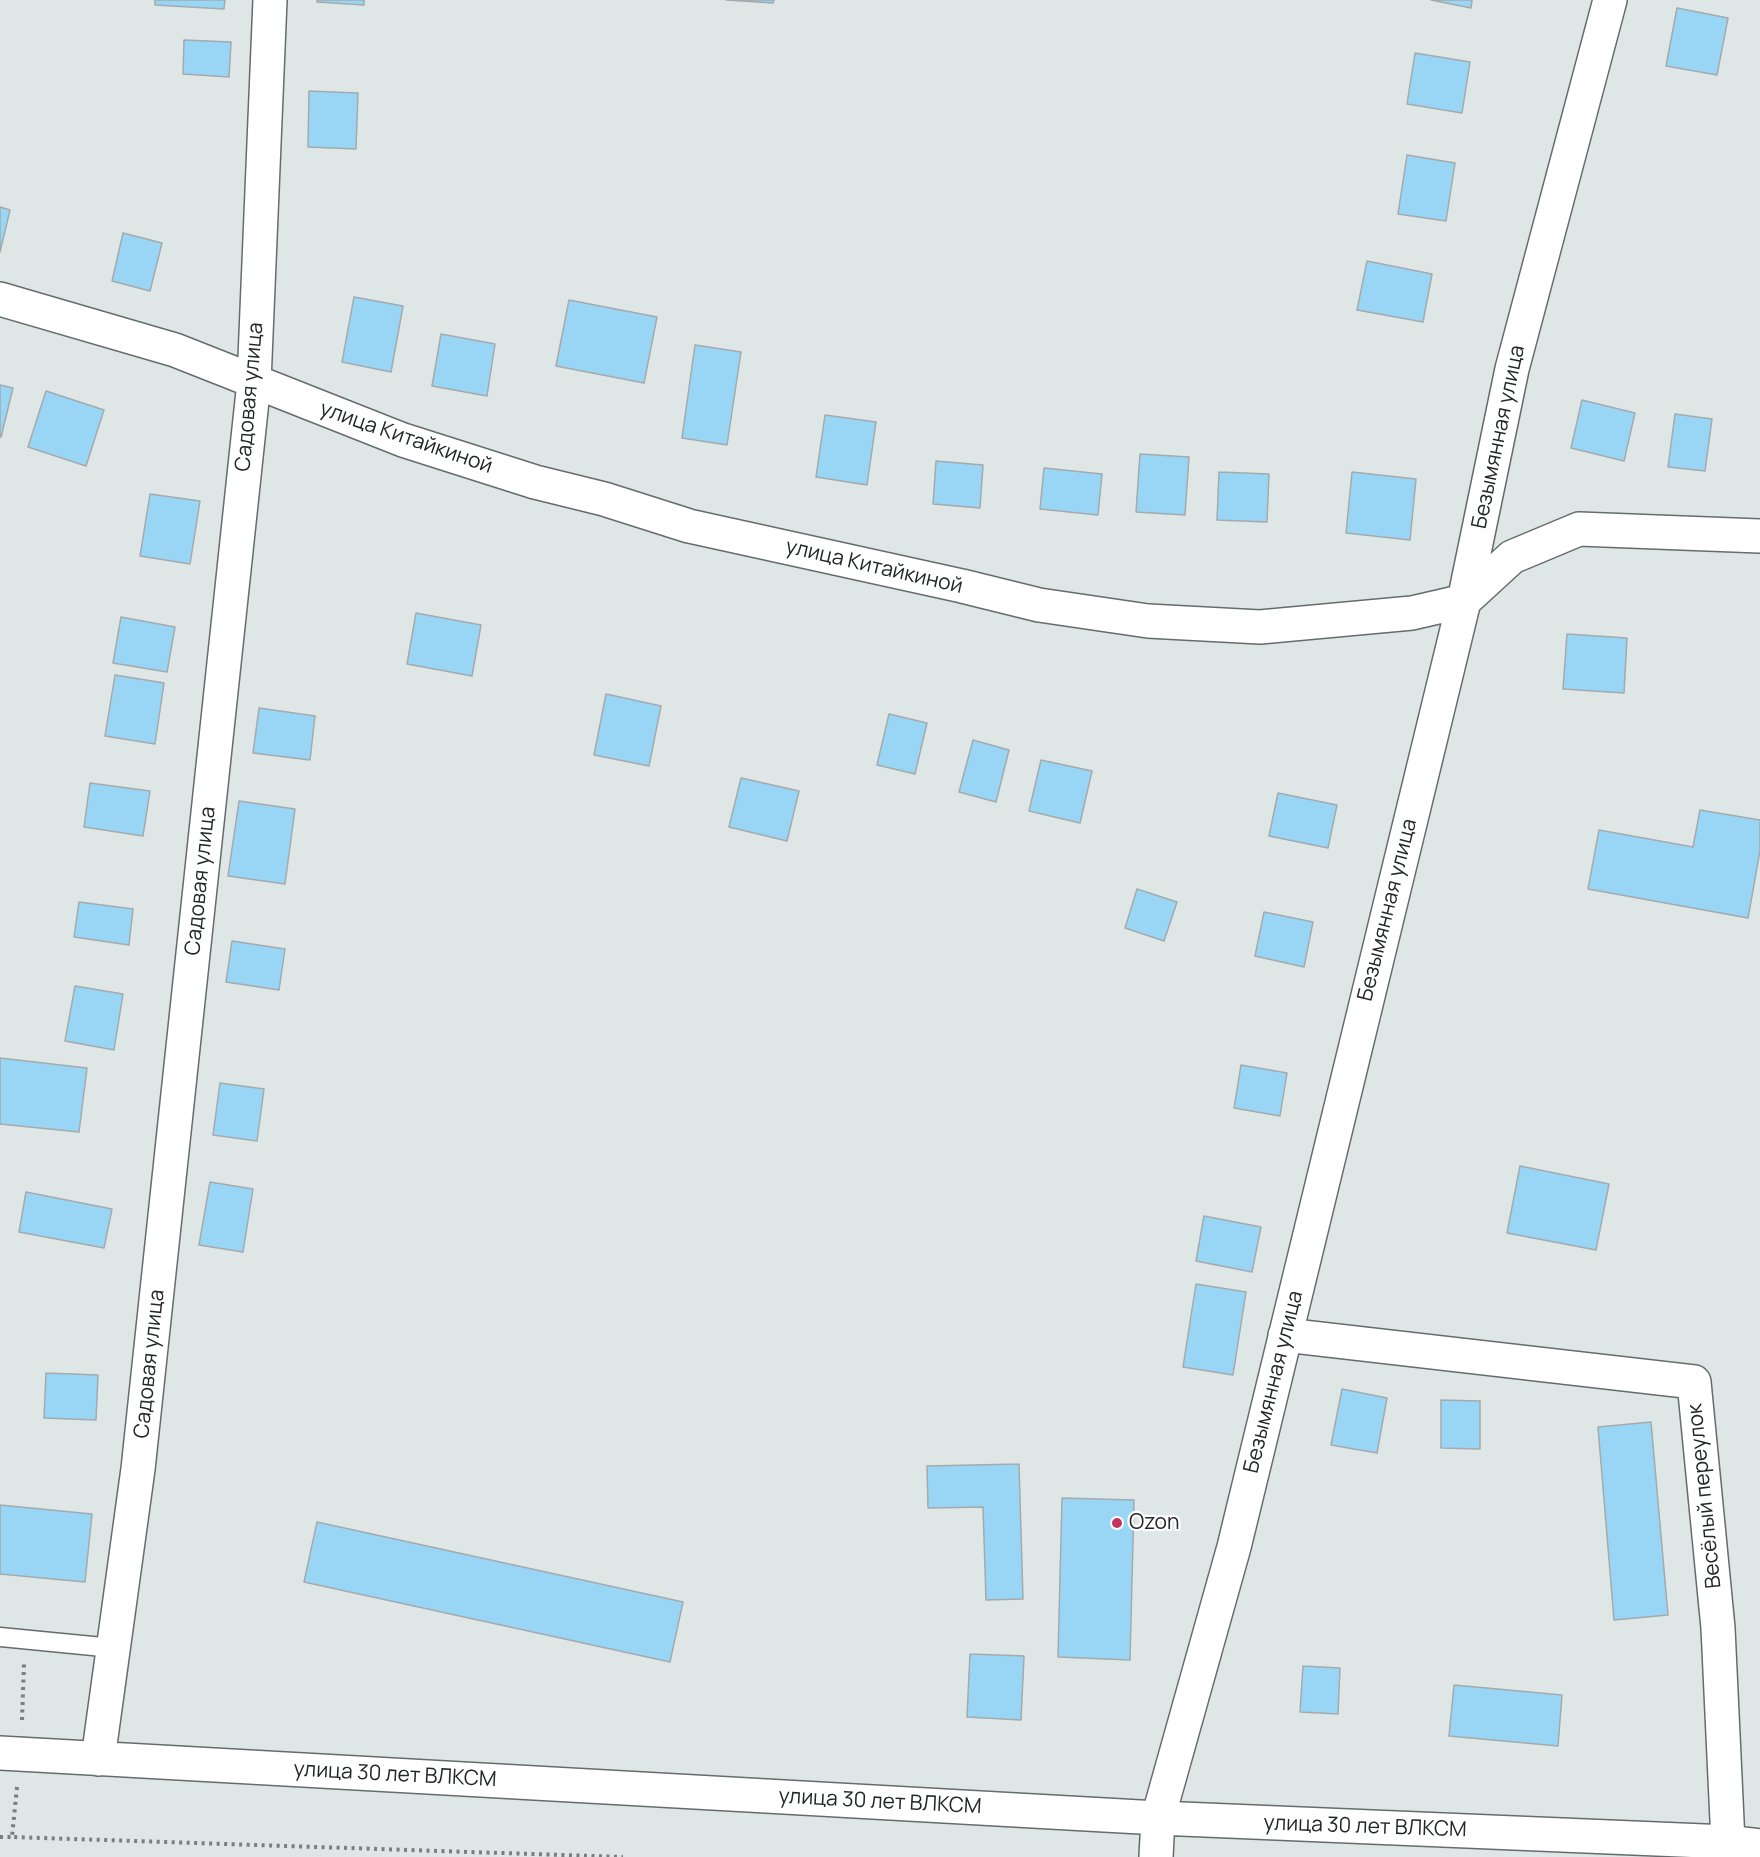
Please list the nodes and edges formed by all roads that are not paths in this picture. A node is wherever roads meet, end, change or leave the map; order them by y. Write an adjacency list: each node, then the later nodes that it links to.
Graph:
1 (270, 0): 4 (street, Садовая улица)
2 (1611, 0): 6 (street, Безымянная улица)
3 (0, 298): 4 (street, улица Китайкиной)
4 (254, 382): 6 (street, улица Китайкиной); 9 (street, Садовая улица)
5 (1760, 536): 6 (street, улица Китайкиной)
6 (1464, 601): 7 (street, Безымянная улица)
7 (1285, 1335): 12 (street, Безымянная улица); 13 (street, Весёлый переулок)
8 (0, 1637): 9 (lane)
9 (114, 1648): 11 (street, Садовая улица)
10 (10, 1754): 11 (street, улица 30 лет ВЛКСМ)
11 (98, 1758): 12 (street, улица 30 лет ВЛКСМ)
12 (1158, 1818): 13 (street, улица 30 лет ВЛКСМ); 14 (street, Безымянная улица)
13 (1744, 1844)
14 (1155, 1857)

